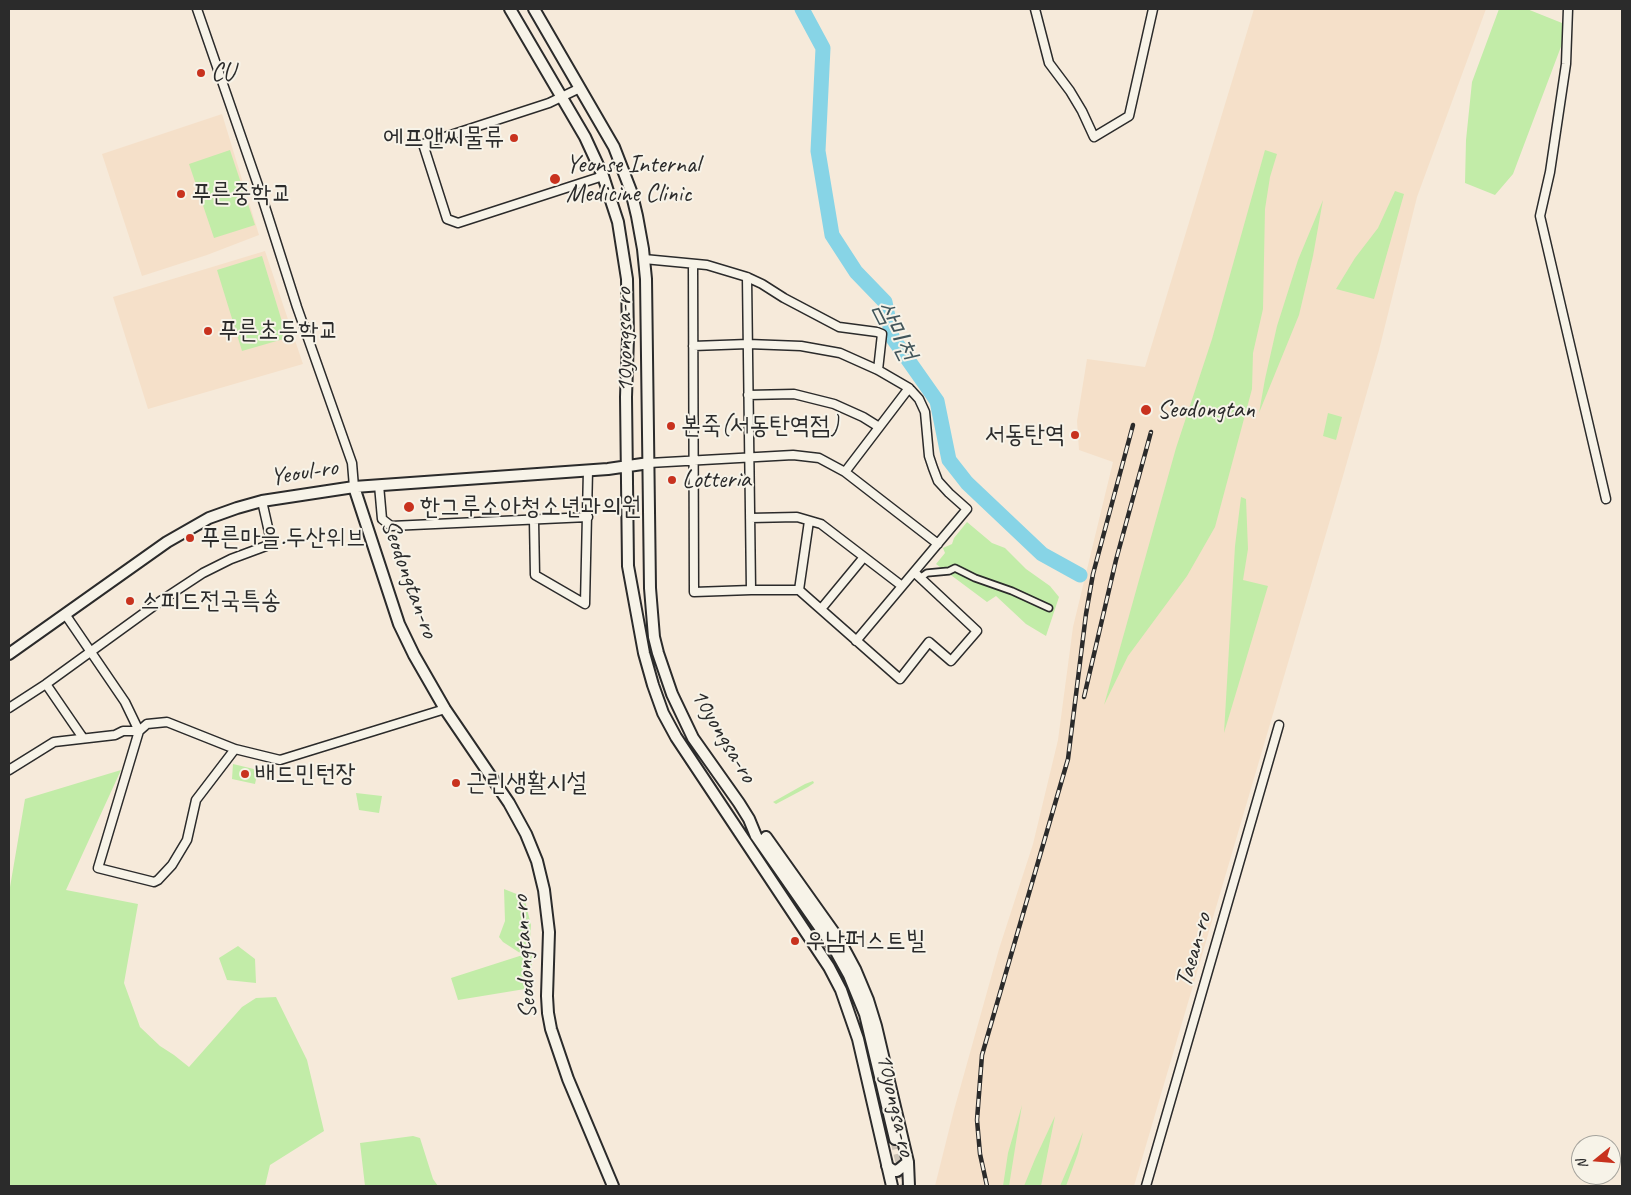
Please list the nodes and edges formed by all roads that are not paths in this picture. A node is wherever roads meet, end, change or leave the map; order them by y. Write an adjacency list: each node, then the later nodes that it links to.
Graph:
1 (198, 9): 26 (street)
2 (510, 9): 8 (street, 10yongsa-ro)
3 (534, 9): 7 (street, 10yongsa-ro)
4 (1034, 9): 5 (street)
5 (1153, 9)
6 (1568, 9): 27 (street)
7 (580, 88): 8 (street); 10 (street, 10yongsa-ro)
8 (562, 97): 9 (street, 10yongsa-ro); 9 (street)
9 (603, 176): 22 (street, 10yongsa-ro)
10 (644, 259): 11 (street, 10yongsa-ro); 21 (street, 10yongsa-ro)
11 (693, 264): 12 (street, 10yongsa-ro); 14 (street)
12 (746, 277): 13 (street); 15 (street, 10yongsa-ro)
13 (748, 344): 14 (street); 15 (street); 17 (street)
14 (693, 346): 20 (street)
15 (878, 370): 16 (street)
16 (909, 388): 18 (street); 33 (street)
17 (748, 395): 18 (street); 19 (street)
18 (879, 427): 24 (street)
19 (749, 457): 20 (street); 24 (street); 30 (street)
20 (694, 460): 21 (street); 37 (street)
21 (649, 463): 22 (street, Yeoul-ro); 53 (street, 10yongsa-ro)
22 (628, 466): 23 (street, Yeoul-ro); 54 (street, 10yongsa-ro)
23 (588, 470): 25 (street, Yeoul-ro); 29 (street)
24 (845, 472): 33 (street)
25 (379, 485): 26 (street, Yeoul-ro); 31 (street)
26 (354, 487): 28 (street, Yeoul-ro); 47 (street, Seodongtan-ro)
27 (1606, 499)
28 (262, 501): 41 (street, Yeoul-ro); 43 (street)
29 (588, 517): 31 (street); 31 (street)
30 (750, 518): 32 (street); 37 (street)
31 (534, 520)
32 (809, 521): 34 (street); 38 (street)
33 (938, 544): 35 (street)
34 (864, 557): 36 (street); 40 (street)
35 (917, 575): 36 (street); 39 (street); 42 (street)
36 (902, 586): 42 (street)
37 (751, 590): 38 (street)
38 (799, 590): 40 (street)
39 (1049, 608)
40 (821, 609): 42 (street)
41 (65, 614): 43 (street); 44 (street, Yeoul-ro)
42 (856, 640)
43 (90, 651): 45 (street); 49 (street)
44 (9, 654)
45 (46, 684): 46 (street); 50 (street)
46 (9, 708)
47 (445, 709): 51 (street); 57 (street, Seodongtan-ro)
48 (1279, 725): 60 (street, Taean-ro)
49 (139, 731): 50 (street); 51 (street); 51 (street)
50 (83, 738): 52 (street)
51 (235, 748)
52 (9, 770)
53 (749, 819): 54 (street, 10yongsa-ro); 55 (street)
54 (737, 827): 56 (street, 10yongsa-ro)
55 (908, 1162): 56 (street); 59 (street)
56 (887, 1166): 58 (street, 10yongsa-ro)
57 (613, 1186)
58 (892, 1186)
59 (910, 1186)
60 (1146, 1186)

